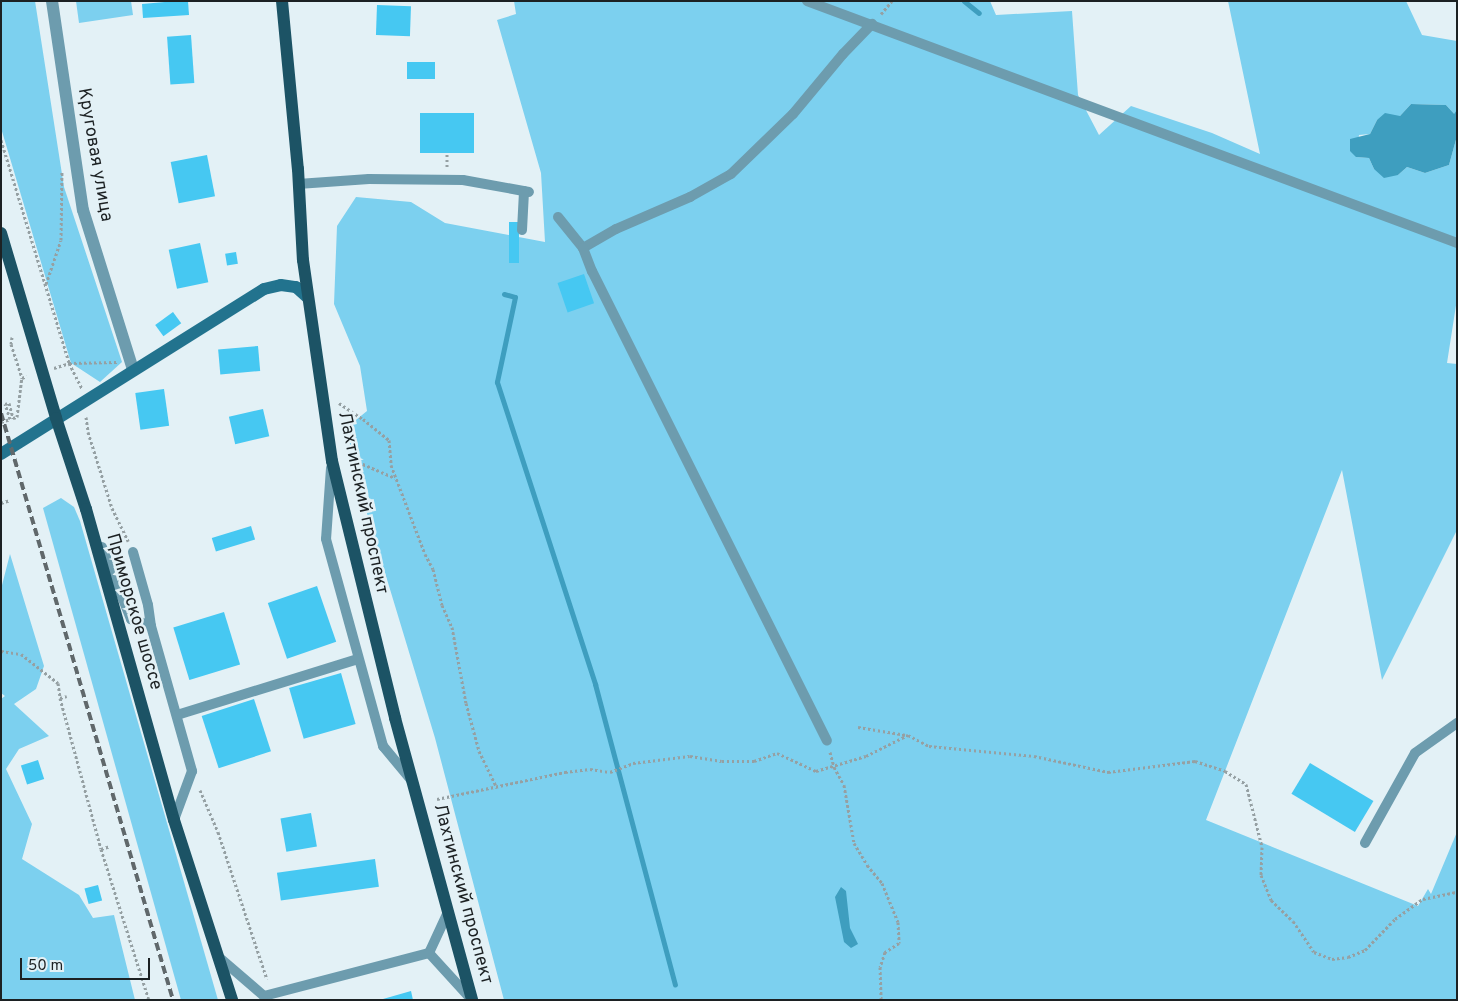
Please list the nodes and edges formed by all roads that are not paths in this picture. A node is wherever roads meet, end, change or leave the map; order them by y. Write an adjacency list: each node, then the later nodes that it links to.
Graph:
1 (52, 1): 12 (street, Круговая улица)
2 (282, 1): 5 (main road, Лахтинский проспект)
3 (807, 1): 4 (lane)
4 (872, 24): 9 (lane); 10 (lane)
5 (298, 184): 7 (lane); 11 (main road, Лахтинский проспект)
6 (558, 217): 10 (lane)
7 (522, 230)
8 (1, 233): 13 (main road, Приморское шоссе)
9 (1457, 243)
10 (583, 248): 22 (lane)
11 (307, 297): 12 (main road); 15 (main road, Лахтинский проспект)
12 (132, 366): 13 (main road)
13 (56, 418): 14 (main road); 16 (main road, Приморское шоссе)
14 (1, 454)
15 (332, 461): 19 (lane); 23 (main road, Лахтинский проспект)
16 (86, 509): 18 (lane); 24 (main road, Приморское шоссе)
17 (133, 552): 18 (lane)
18 (151, 626): 20 (lane)
19 (358, 659): 20 (lane); 23 (lane)
20 (177, 715): 24 (lane)
21 (1457, 723): 25 (lane)
22 (827, 741)
23 (414, 783): 26 (main road, Лахтинский проспект)
24 (174, 820): 28 (main road, Приморское шоссе)
25 (1365, 843)
26 (448, 912): 27 (lane); 31 (main road, Лахтинский проспект)
27 (429, 954): 29 (lane); 31 (lane)
28 (220, 959): 29 (lane); 30 (main road, Приморское шоссе)
29 (267, 997)
30 (232, 1000)
31 (472, 1000)

